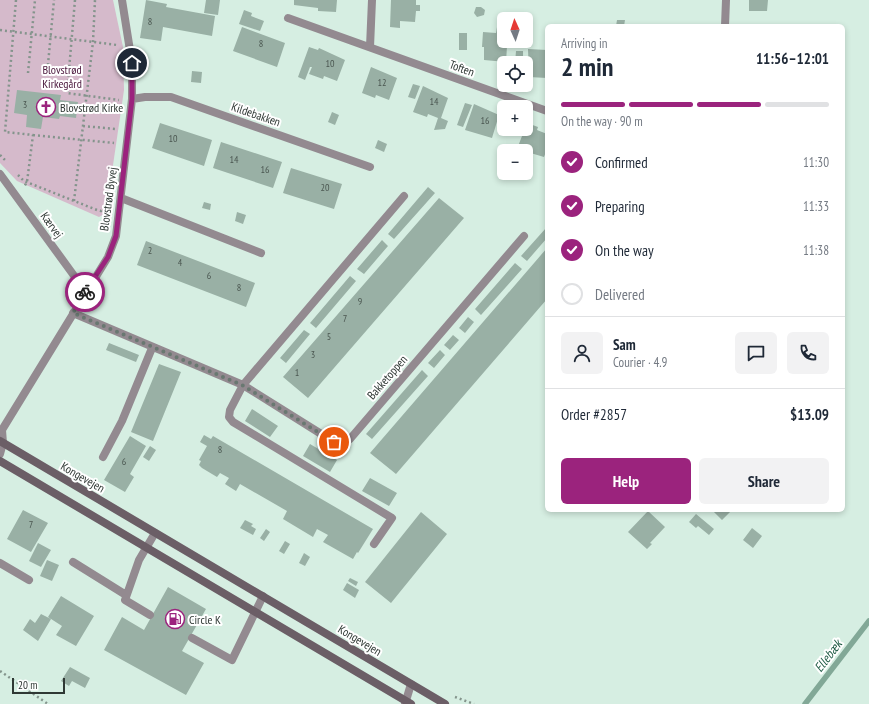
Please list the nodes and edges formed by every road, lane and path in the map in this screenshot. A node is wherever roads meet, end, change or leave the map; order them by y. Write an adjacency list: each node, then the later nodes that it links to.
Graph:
1 (16, 0): 12 (path)
2 (35, 0): 13 (path)
3 (54, 0): 14 (path)
4 (75, 0): 15 (path)
5 (95, 0): 16 (path)
6 (122, 0): 23 (street, Blovstrød Byvej)
7 (372, 0): 17 (street)
8 (726, 0): 10 (street)
9 (288, 18): 17 (street, Toften)
10 (725, 24)
11 (0, 30): 12 (path)
12 (14, 32): 13 (path); 30 (path)
13 (32, 34): 14 (path); 19 (path)
14 (50, 37): 15 (path); 20 (path)
15 (71, 39): 16 (path); 22 (path)
16 (93, 42): 18 (path); 22 (path)
17 (370, 47): 26 (street, Toften)
18 (119, 52)
19 (28, 73)
20 (46, 75)
21 (119, 93): 24 (path)
22 (87, 96): 24 (path); 28 (path)
23 (132, 99): 38 (street, Kildebakken); 44 (street, Blovstrød Byvej)
24 (119, 100): 25 (path)
25 (118, 107)
26 (545, 109)
27 (116, 122): 29 (path)
28 (83, 126): 29 (path); 33 (path)
29 (116, 129): 34 (path)
30 (5, 132): 31 (path); 32 (path)
31 (0, 133)
32 (33, 135): 33 (path); 41 (path)
33 (82, 140): 34 (path); 46 (path)
34 (114, 143): 35 (path)
35 (113, 150)
36 (0, 155): 37 (path)
37 (10, 165)
38 (370, 167)
39 (14, 170): 41 (path)
40 (0, 174): 43 (street, Kærvej)
41 (27, 182): 43 (path); 46 (path)
42 (404, 196): 52 (street)
43 (17, 197): 49 (street, Kærvej)
44 (121, 198): 48 (street); 49 (street, Blovstrød Byvej)
45 (106, 200): 46 (path)
46 (74, 201)
47 (524, 236): 52 (street, Bakketoppen)
48 (261, 253)
49 (87, 289): 50 (street, Blovstrød Byvej)
50 (73, 313): 51 (street, Bakketoppen); 53 (street, Blovstrød Byvej)
51 (152, 348): 52 (street, Bakketoppen); 55 (street)
52 (242, 385): 58 (street)
53 (2, 442): 54 (street, Blovstrød Byvej); 57 (main road, Kongevejen)
54 (0, 454)
55 (103, 457)
56 (0, 461): 59 (main road)
57 (155, 533): 59 (street); 64 (main road, Kongevejen)
58 (374, 544)
59 (146, 548): 63 (street); 65 (main road)
60 (73, 562): 63 (street)
61 (0, 563): 62 (street)
62 (29, 580)
63 (126, 595): 66 (street)
64 (263, 596): 65 (street); 69 (main road, Kongevejen)
65 (255, 611): 67 (street); 70 (main road)
66 (150, 615)
67 (192, 638)
68 (0, 671): 71 (path)
69 (411, 684): 70 (street); 72 (main road, Kongevejen)
70 (408, 703)
71 (48, 704)
72 (445, 704)

